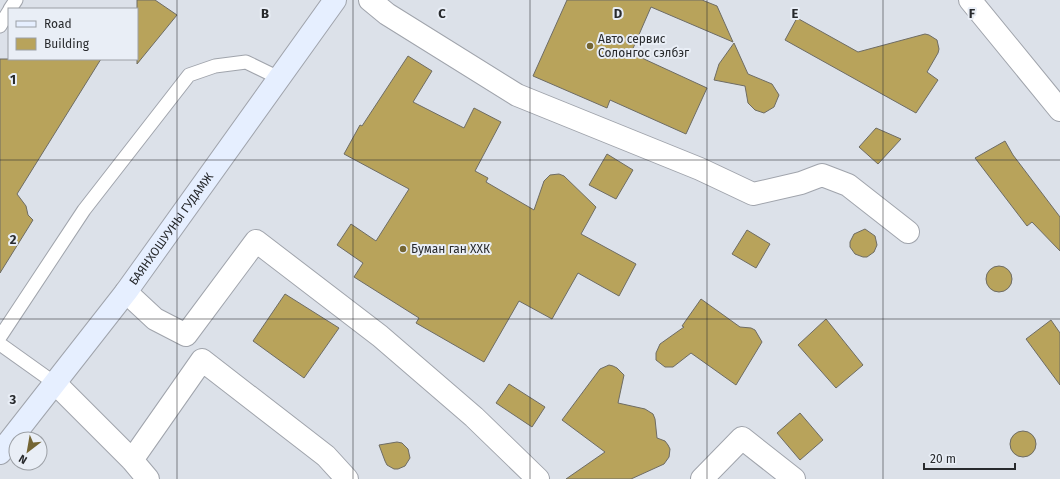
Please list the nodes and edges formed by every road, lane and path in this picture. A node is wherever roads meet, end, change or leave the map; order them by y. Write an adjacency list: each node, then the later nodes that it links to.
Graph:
1 (335, 0): 6 (main road, БАЯНХОШУУНЫ ГУДАМЖ)
2 (370, 0): 8 (street)
3 (970, 0): 7 (street)
4 (8, 13): 5 (lane)
5 (0, 26)
6 (279, 78): 9 (main road, БАЯНХОШУУНЫ ГУДАМЖ); 10 (lane)
7 (1060, 110)
8 (908, 232)
9 (126, 292): 12 (main road, БАЯНХОШУУНЫ ГУДАМЖ); 17 (street)
10 (0, 337)
11 (0, 344): 12 (lane)
12 (56, 384): 13 (main road, БАЯНХОШУУНЫ ГУДАМЖ); 14 (street)
13 (0, 453)
14 (132, 460): 15 (street); 16 (street)
15 (148, 479)
16 (347, 479)
17 (538, 479)
18 (702, 479): 19 (street)
19 (794, 479)

